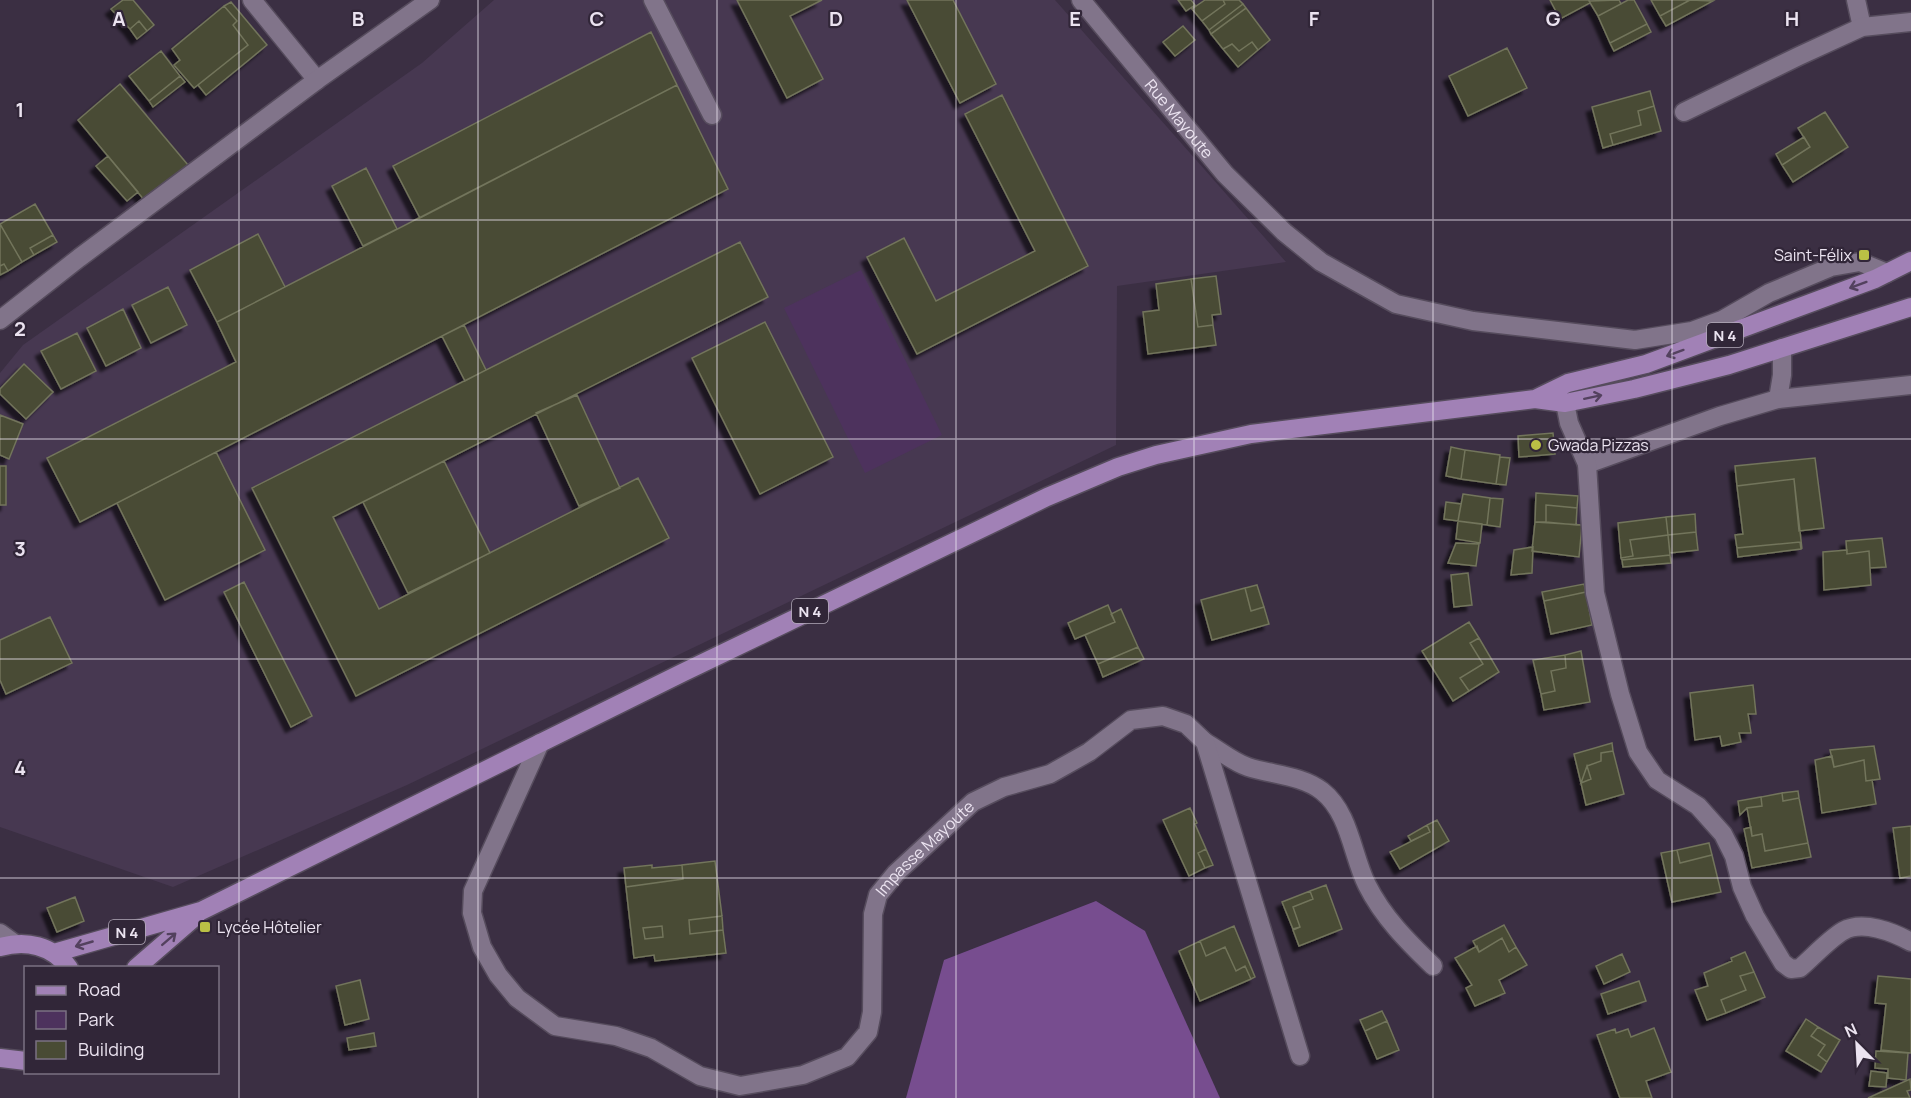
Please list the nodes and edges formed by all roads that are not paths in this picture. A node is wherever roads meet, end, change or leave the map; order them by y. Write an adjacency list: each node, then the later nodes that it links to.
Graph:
1 (252, 0): 8 (street)
2 (430, 0): 8 (street)
3 (653, 0): 10 (street)
4 (1081, 0): 12 (street, Rue Mayoute)
5 (1856, 0): 7 (street)
6 (1911, 22): 7 (street)
7 (1862, 27): 9 (street)
8 (317, 80): 14 (street)
9 (1684, 112)
10 (712, 115)
11 (1911, 261): 12 (main road, N 4)
12 (1887, 273): 17 (main road, N 4, one-way to 17)
13 (1911, 307): 15 (main road, N 4)
14 (0, 320)
15 (1782, 348): 18 (street); 19 (main road, N 4, one-way to 15)
16 (1911, 385): 18 (street)
17 (1535, 399): 19 (main road, N 4); 22 (main road, N 4)
18 (1778, 399): 20 (street)
19 (1565, 403): 20 (street)
20 (1587, 464): 25 (street)
21 (1205, 742): 22 (street, Impasse Mayoute); 29 (street, Impasse Mayoute); 30 (street)
22 (540, 743): 23 (main road, N 4)
23 (201, 911): 26 (main road, N 4, one-way to 26); 28 (main road, N 4, one-way to 23)
24 (5, 941): 26 (main road)
25 (1911, 942)
26 (54, 953): 27 (main road)
27 (67, 966)
28 (138, 966)
29 (1433, 966)
30 (1300, 1056)
31 (1, 1058): 32 (main road)
32 (24, 1061)

